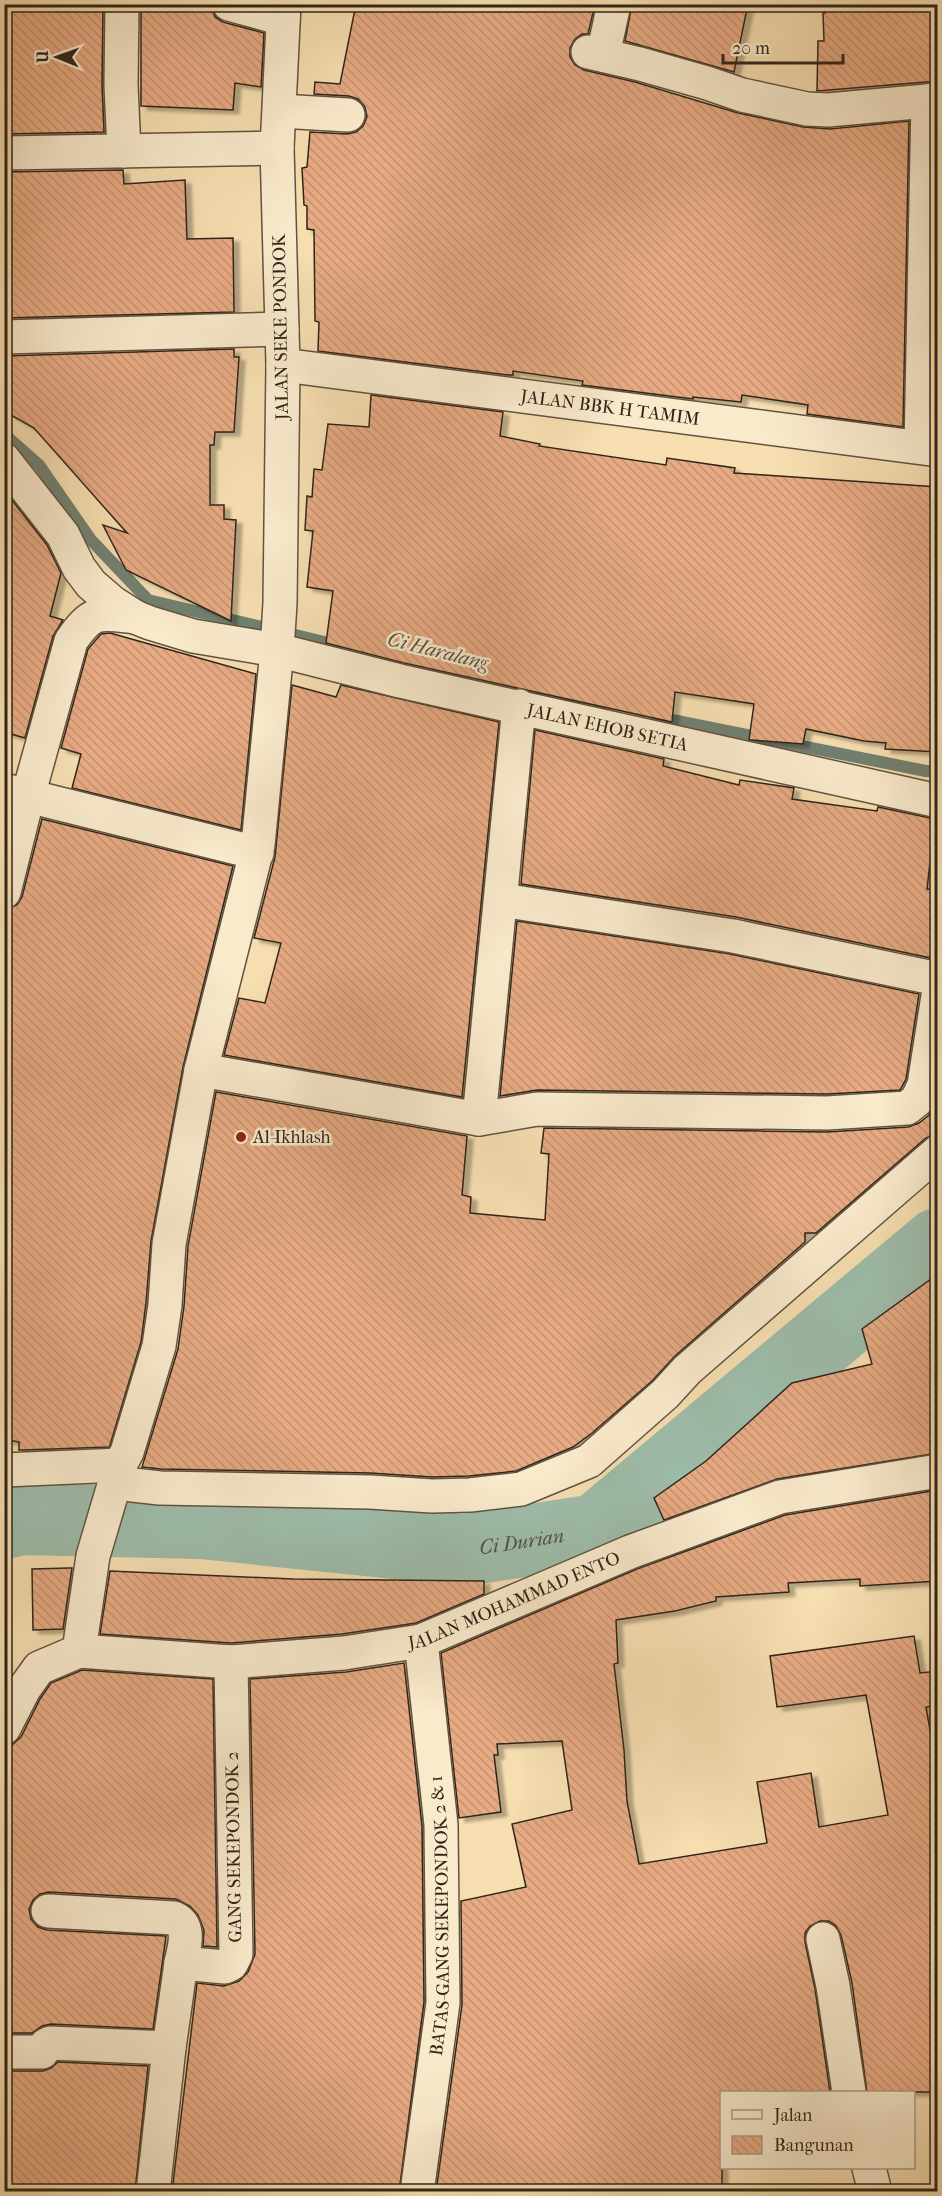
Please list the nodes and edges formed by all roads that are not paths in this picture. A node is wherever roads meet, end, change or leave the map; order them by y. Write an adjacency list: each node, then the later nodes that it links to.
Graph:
1 (229, 4): 4 (street)
2 (614, 4): 5 (street)
3 (122, 6): 9 (street)
4 (284, 12): 6 (street, JALAN SEKE PONDOK)
5 (933, 100): 14 (street)
6 (280, 111): 7 (street); 8 (street, JALAN SEKE PONDOK)
7 (348, 115)
8 (277, 148): 9 (street); 11 (street, JALAN SEKE PONDOK)
9 (124, 151): 10 (street)
10 (4, 153)
11 (282, 329): 12 (street); 13 (street, JALAN SEKE PONDOK)
12 (4, 338)
13 (283, 365): 14 (street, JALAN BBK H TAMIM); 17 (street, JALAN SEKE PONDOK)
14 (929, 448)
15 (4, 460): 16 (street)
16 (135, 617): 17 (street, JALAN EHOB SETIA); 19 (street)
17 (278, 644): 18 (street, JALAN EHOB SETIA); 21 (street, JALAN SEKE PONDOK)
18 (519, 706): 20 (street, JALAN EHOB SETIA); 23 (street)
19 (16, 793): 21 (street); 22 (street)
20 (938, 801)
21 (257, 853): 26 (street, JALAN SEKE PONDOK)
22 (4, 892)
23 (502, 900): 24 (street); 27 (street)
24 (938, 979)
25 (938, 996): 27 (street)
26 (201, 1070): 27 (street); 31 (street, JALAN SEKE PONDOK)
27 (479, 1119)
28 (938, 1152): 31 (street)
29 (4, 1470): 31 (street)
30 (938, 1471): 32 (street, JALAN MOHAMMAD ENTO)
31 (116, 1479): 33 (street, JALAN SEKE PONDOK)
32 (421, 1641): 34 (street, JALAN MOHAMMAD ENTO); 44 (street, BATAS-GANG SEKEPONDOK 2 & 1)
33 (79, 1651): 34 (street, JALAN MOHAMMAD ENTO); 35 (street)
34 (231, 1662): 38 (street, GANG SEKEPONDOK 2)
35 (4, 1728)
36 (48, 1911): 38 (street)
37 (823, 1939): 41 (street)
38 (181, 1962): 39 (street)
39 (169, 2048): 40 (street); 43 (street)
40 (4, 2052)
41 (849, 2091)
42 (869, 2169): 45 (street)
43 (153, 2192)
44 (417, 2192)
45 (875, 2192)

